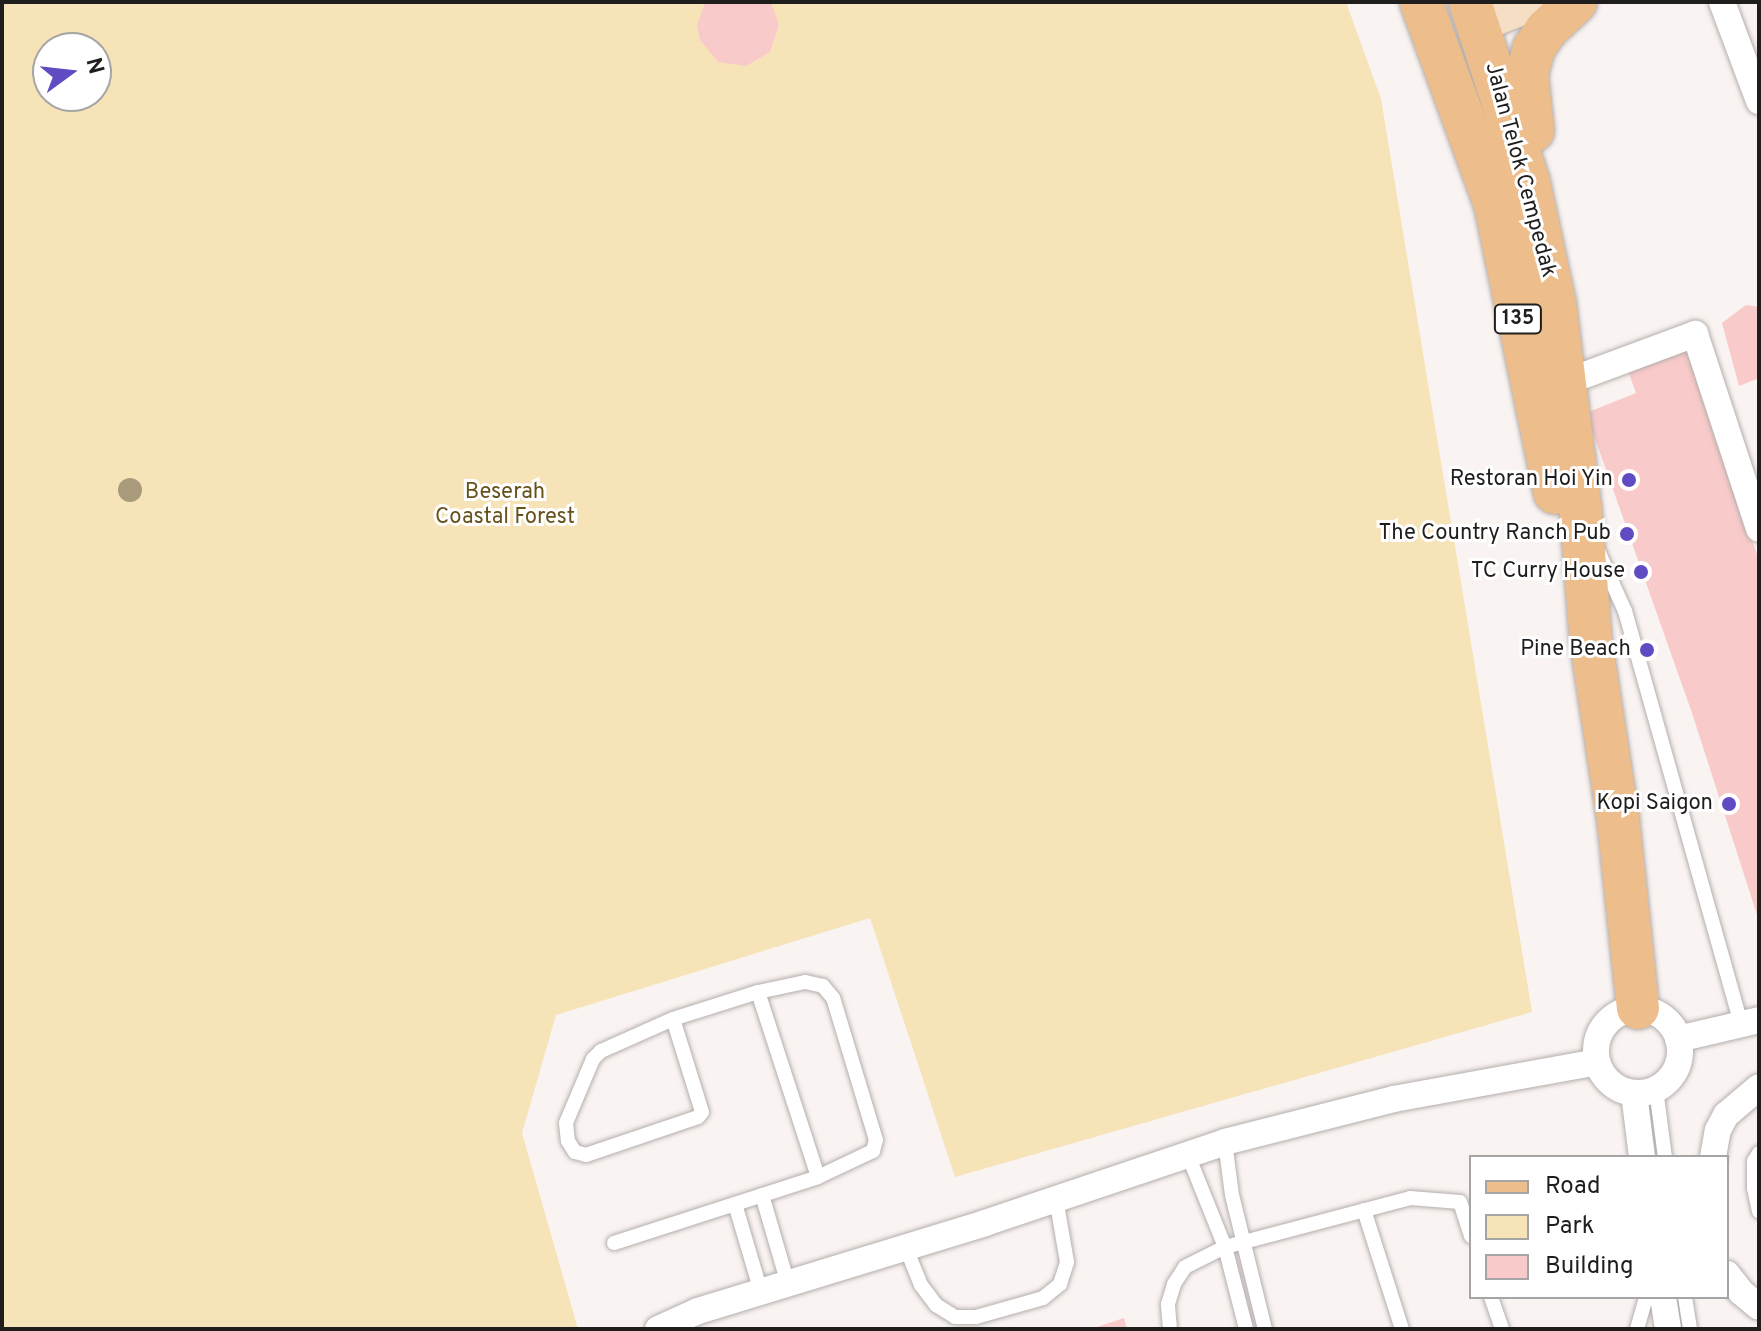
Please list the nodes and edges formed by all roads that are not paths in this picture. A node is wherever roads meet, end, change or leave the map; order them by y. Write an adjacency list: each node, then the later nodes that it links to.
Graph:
1 (1421, 2): 7 (main road, 135)
2 (1532, 2): 5 (street)
3 (1576, 2): 8 (main road)
4 (1722, 2): 6 (street)
5 (1464, 9): 7 (main road); 8 (main road, Jalan Telok Cempedak / 135)
6 (1759, 101)
7 (1495, 204): 12 (main road, 135)
8 (1545, 244): 9 (main road, Jalan Telok Cempedak / 135)
9 (1566, 382): 10 (main road, Jalan Telok Cempedak / 135); 11 (street)
10 (1581, 513): 12 (main road, Jalan Telok Cempedak / 135); 16 (lane)
11 (1759, 529)
12 (1591, 642): 14 (main road, Jalan Telok Cempedak / 135)
13 (758, 992): 15 (lane); 27 (lane); 27 (lane)
14 (1638, 1008): 17 (street); 18 (street)
15 (673, 1019): 15 (lane)
16 (1750, 1022): 17 (street)
17 (1678, 1039): 20 (street)
18 (1597, 1062): 20 (street); 21 (street)
19 (1759, 1087): 26 (street)
20 (1645, 1091): 24 (street); 25 (lane)
21 (1225, 1142): 23 (street); 35 (lane)
22 (1759, 1153): 32 (lane)
23 (1188, 1155): 29 (street); 36 (lane)
24 (1642, 1155)
25 (1664, 1155)
26 (1713, 1155)
27 (818, 1177): 28 (lane)
28 (762, 1195): 30 (lane); 39 (lane)
29 (1056, 1198): 37 (street); 37 (lane)
30 (735, 1204): 34 (lane); 40 (lane)
31 (1364, 1210): 33 (lane); 35 (lane); 50 (lane)
32 (1759, 1211)
33 (1469, 1230)
34 (614, 1243)
35 (1243, 1243): 36 (lane); 49 (lane)
36 (1225, 1247): 47 (lane); 48 (lane)
37 (906, 1248): 39 (street)
38 (1729, 1277): 45 (street)
39 (788, 1284): 40 (street)
40 (761, 1292): 46 (street)
41 (1492, 1299): 51 (lane)
42 (1645, 1299): 52 (lane)
43 (1663, 1299): 53 (street)
44 (1685, 1299): 54 (lane)
45 (1759, 1307)
46 (658, 1329)
47 (1170, 1329)
48 (1246, 1329)
49 (1265, 1329)
50 (1402, 1329)
51 (1502, 1329)
52 (1637, 1329)
53 (1668, 1329)
54 (1690, 1329)

